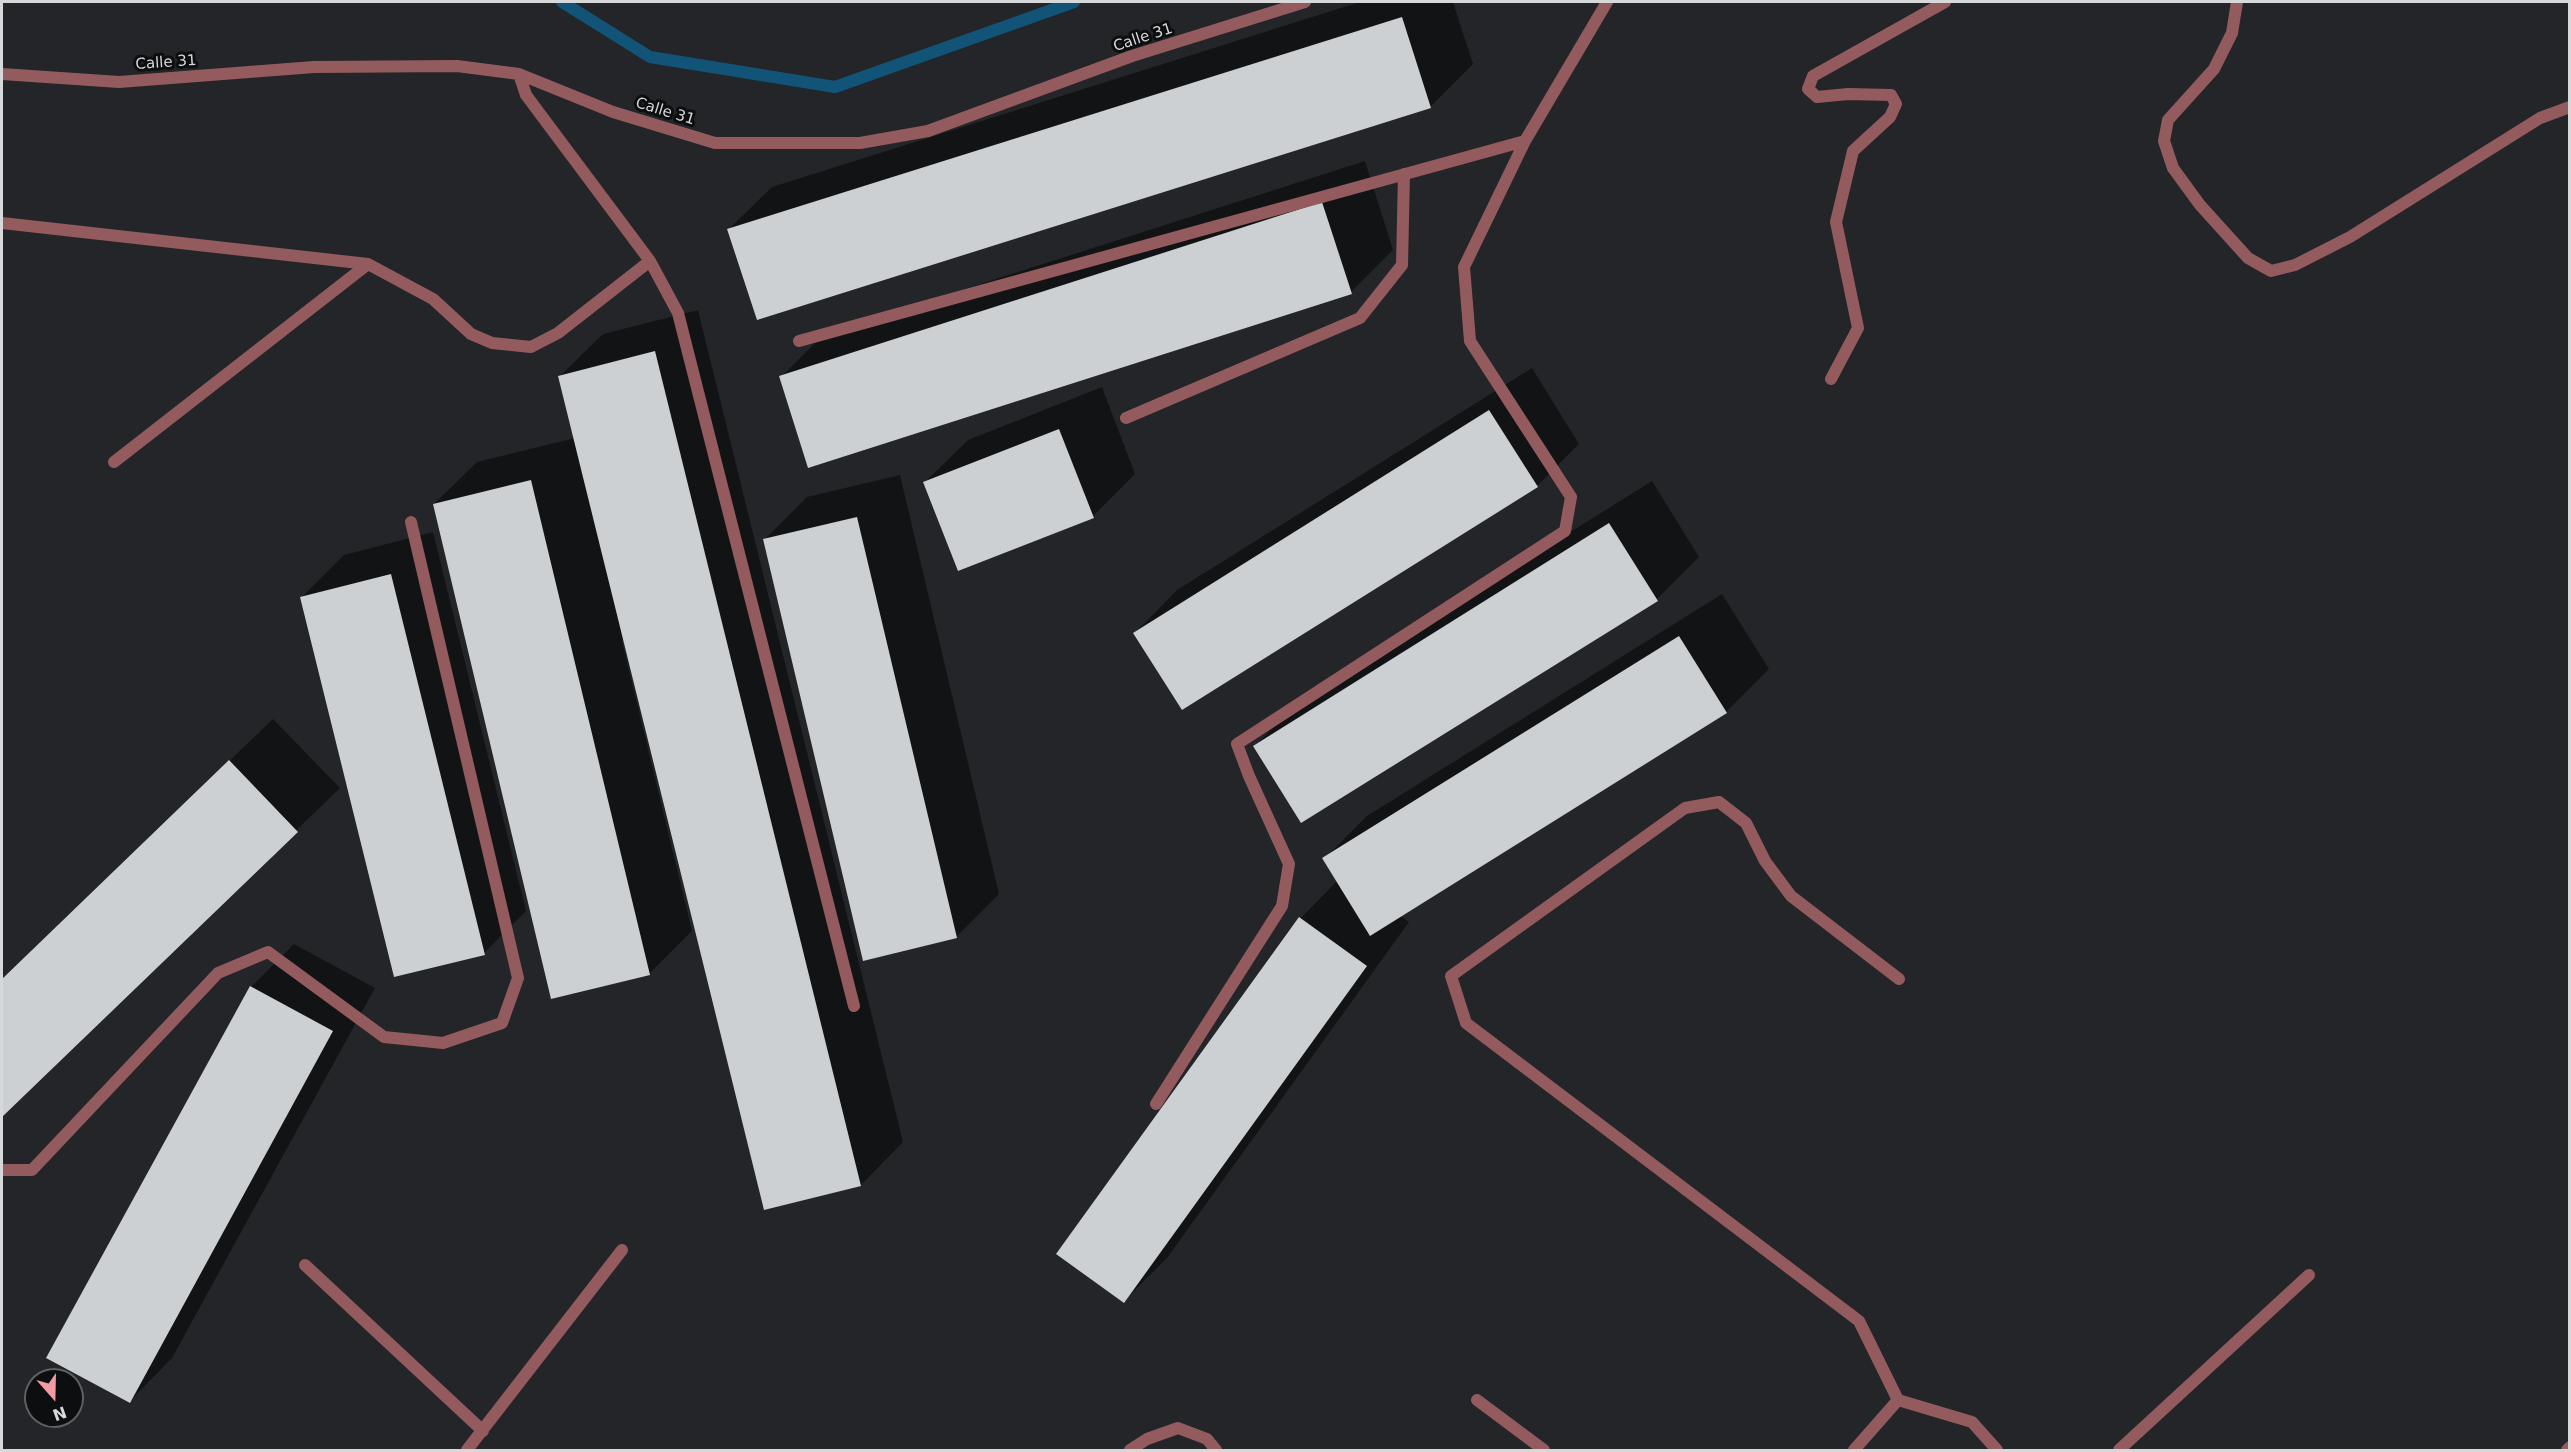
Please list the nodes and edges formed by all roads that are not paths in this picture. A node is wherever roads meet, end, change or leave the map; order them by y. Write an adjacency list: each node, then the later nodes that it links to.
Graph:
1 (1305, 2): 6 (street, Calle 31)
2 (1607, 2): 8 (street)
3 (1944, 2): 14 (street)
4 (2237, 2): 7 (street)
5 (2, 74): 6 (street, Calle 31)
6 (519, 74): 11 (street)
7 (2570, 107)
8 (1525, 141): 9 (street); 20 (street)
9 (1404, 174): 13 (street); 15 (street)
10 (2, 223): 12 (street)
11 (650, 261): 12 (street); 19 (street)
12 (368, 264): 16 (street)
13 (800, 341)
14 (1831, 379)
15 (1126, 418)
16 (114, 462)
17 (411, 522): 21 (street)
18 (1899, 979): 26 (street)
19 (854, 1006)
20 (1156, 1104)
21 (2, 1170)
22 (622, 1250): 27 (street)
23 (305, 1265): 27 (street)
24 (2309, 1275): 34 (street)
25 (1477, 1400): 31 (street)
26 (1899, 1400): 32 (street); 33 (street)
27 (483, 1431): 28 (street)
28 (467, 1450)
29 (1130, 1450): 30 (street)
30 (1216, 1450)
31 (1544, 1450)
32 (1854, 1450)
33 (1997, 1450)
34 (2119, 1450)

